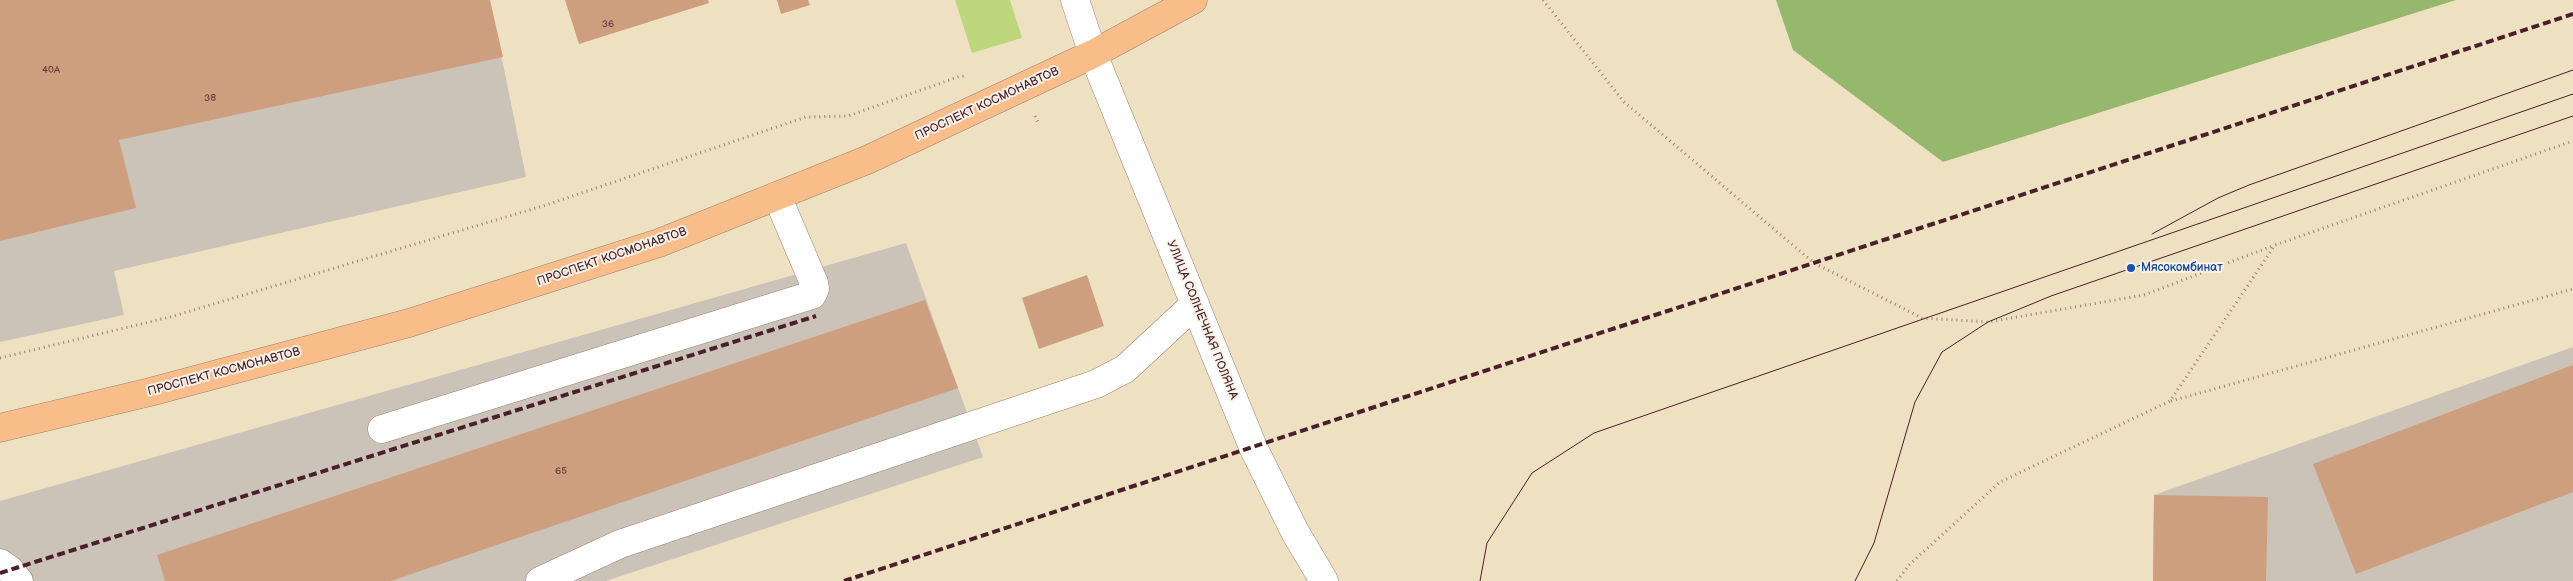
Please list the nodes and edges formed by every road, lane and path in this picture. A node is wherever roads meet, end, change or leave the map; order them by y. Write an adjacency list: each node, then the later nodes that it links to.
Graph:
1 (1075, 0): 4 (street, УЛИЦА СОЛНЕЧНАЯ ПОЛЯНА)
2 (1193, 0): 4 (main road, ПРОСПЕКТ КОСМОНАВТОВ)
3 (1543, 0): 10 (path)
4 (1093, 54): 6 (main road, ПРОСПЕКТ КОСМОНАВТОВ); 12 (street, УЛИЦА СОЛНЕЧНАЯ ПОЛЯНА)
5 (968, 76): 13 (path)
6 (1022, 88): 7 (path); 9 (main road, ПРОСПЕКТ КОСМОНАВТОВ)
7 (1039, 124)
8 (2573, 141): 10 (path)
9 (777, 196): 15 (main road, ПРОСПЕКТ КОСМОНАВТОВ); 16 (street)
10 (2275, 245): 14 (path)
11 (2573, 289): 14 (path)
12 (1195, 304): 19 (street); 20 (street, УЛИЦА СОЛНЕЧНАЯ ПОЛЯНА)
13 (0, 358)
14 (2170, 401): 21 (path)
15 (0, 428)
16 (382, 429)
17 (0, 563): 18 (street)
18 (20, 581)
19 (540, 581)
20 (1324, 581)
21 (1897, 581)

